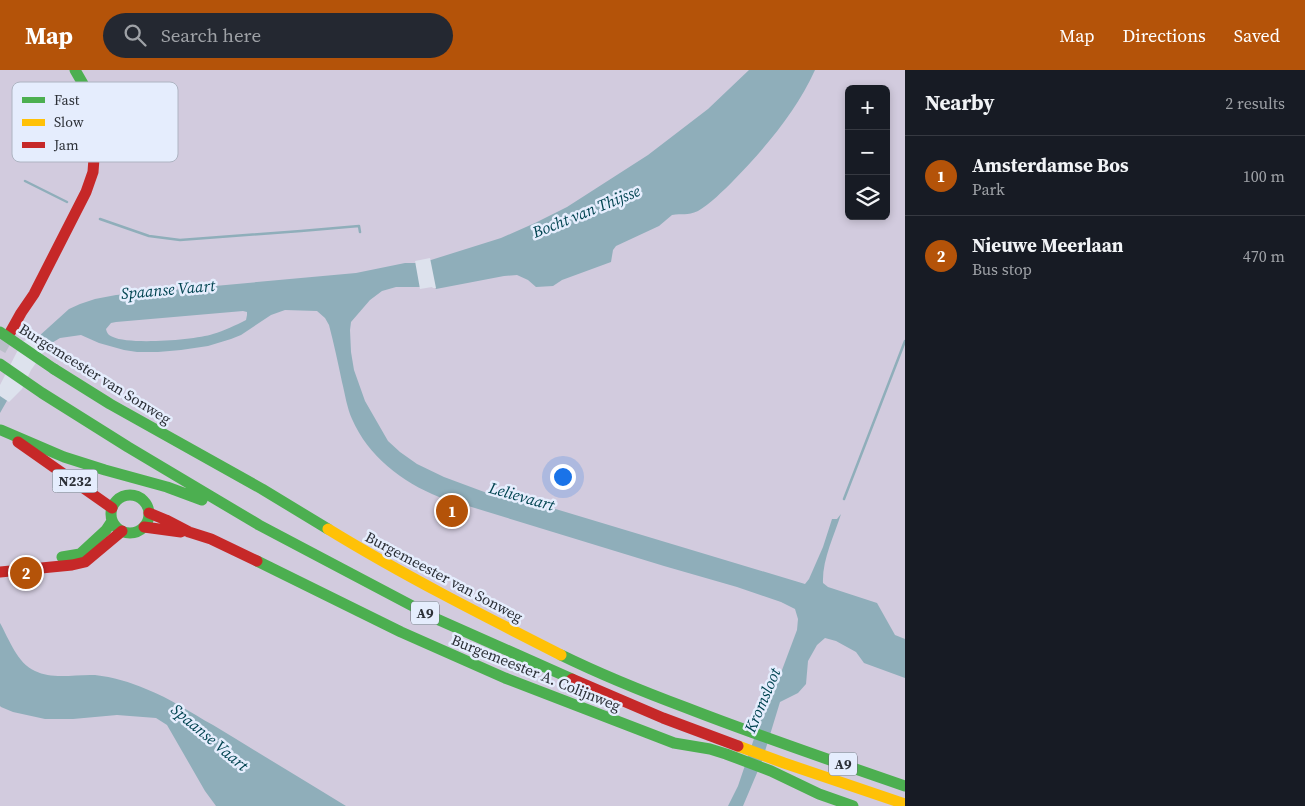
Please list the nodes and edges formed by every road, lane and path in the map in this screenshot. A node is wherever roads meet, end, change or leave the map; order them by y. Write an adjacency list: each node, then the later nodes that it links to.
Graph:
1 (75, 70): 2 (main road)
2 (82, 82)
3 (94, 162): 4 (main road)
4 (5, 331): 17 (main road, Burgemeester van Sonweg / A9, bridge)
5 (0, 364): 10 (main road, A9)
6 (0, 430): 7 (main road, N232); 10 (main road, A9)
7 (112, 508): 8 (main road); 9 (main road)
8 (149, 513): 11 (main road); 13 (main road, Burgemeester A. Colijnweg)
9 (112, 521): 12 (main road); 14 (main road)
10 (259, 525): 16 (main road, A9)
11 (144, 527): 12 (main road); 13 (main road, Burgemeester A. Colijnweg)
12 (122, 531): 15 (main road)
13 (188, 532): 16 (main road, Burgemeester A. Colijnweg)
14 (0, 564)
15 (0, 572)
16 (727, 749): 18 (main road, A9); 19 (main road, Burgemeester A. Colijnweg)
17 (905, 786)
18 (905, 804)
19 (853, 806)

